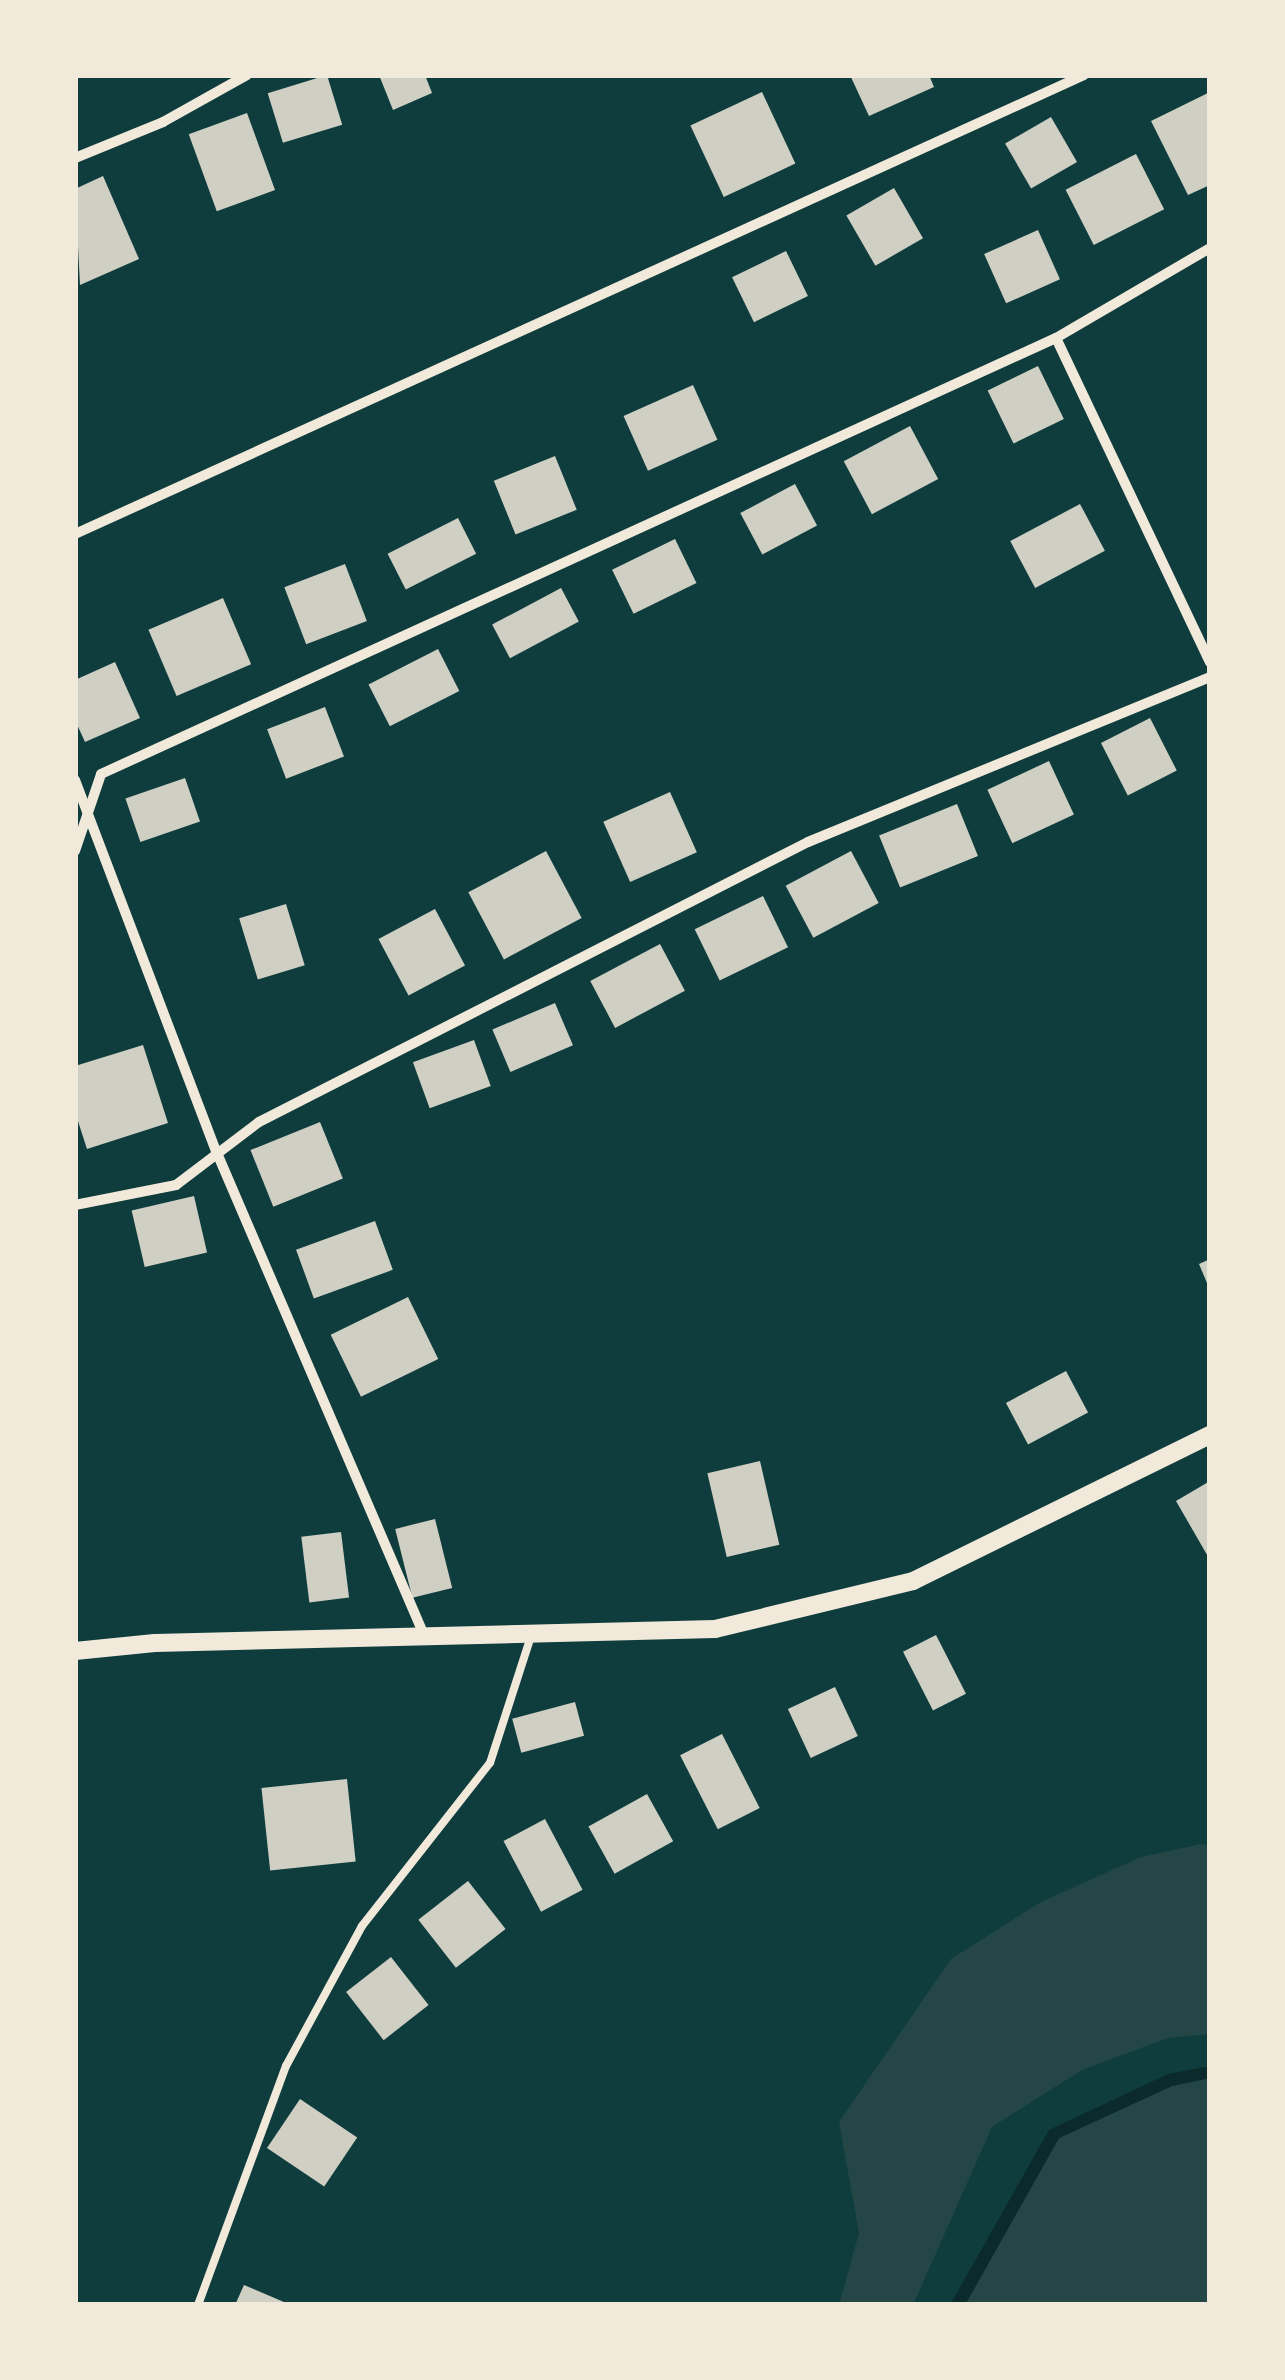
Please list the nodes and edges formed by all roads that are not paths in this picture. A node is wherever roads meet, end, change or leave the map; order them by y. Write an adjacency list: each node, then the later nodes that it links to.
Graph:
1 (247, 75): 3 (street)
2 (1084, 75): 6 (street)
3 (75, 158)
4 (1210, 248): 5 (street)
5 (1056, 338): 7 (street); 10 (street)
6 (75, 534)
7 (1210, 662)
8 (1210, 677): 12 (street)
9 (75, 780): 10 (street)
10 (90, 818): 11 (street); 12 (street)
11 (75, 851)
12 (218, 1153): 13 (street); 16 (street)
13 (75, 1204)
14 (1210, 1435): 15 (street)
15 (533, 1631): 16 (street); 18 (lane)
16 (424, 1636): 17 (street)
17 (75, 1652)
18 (198, 2305)

